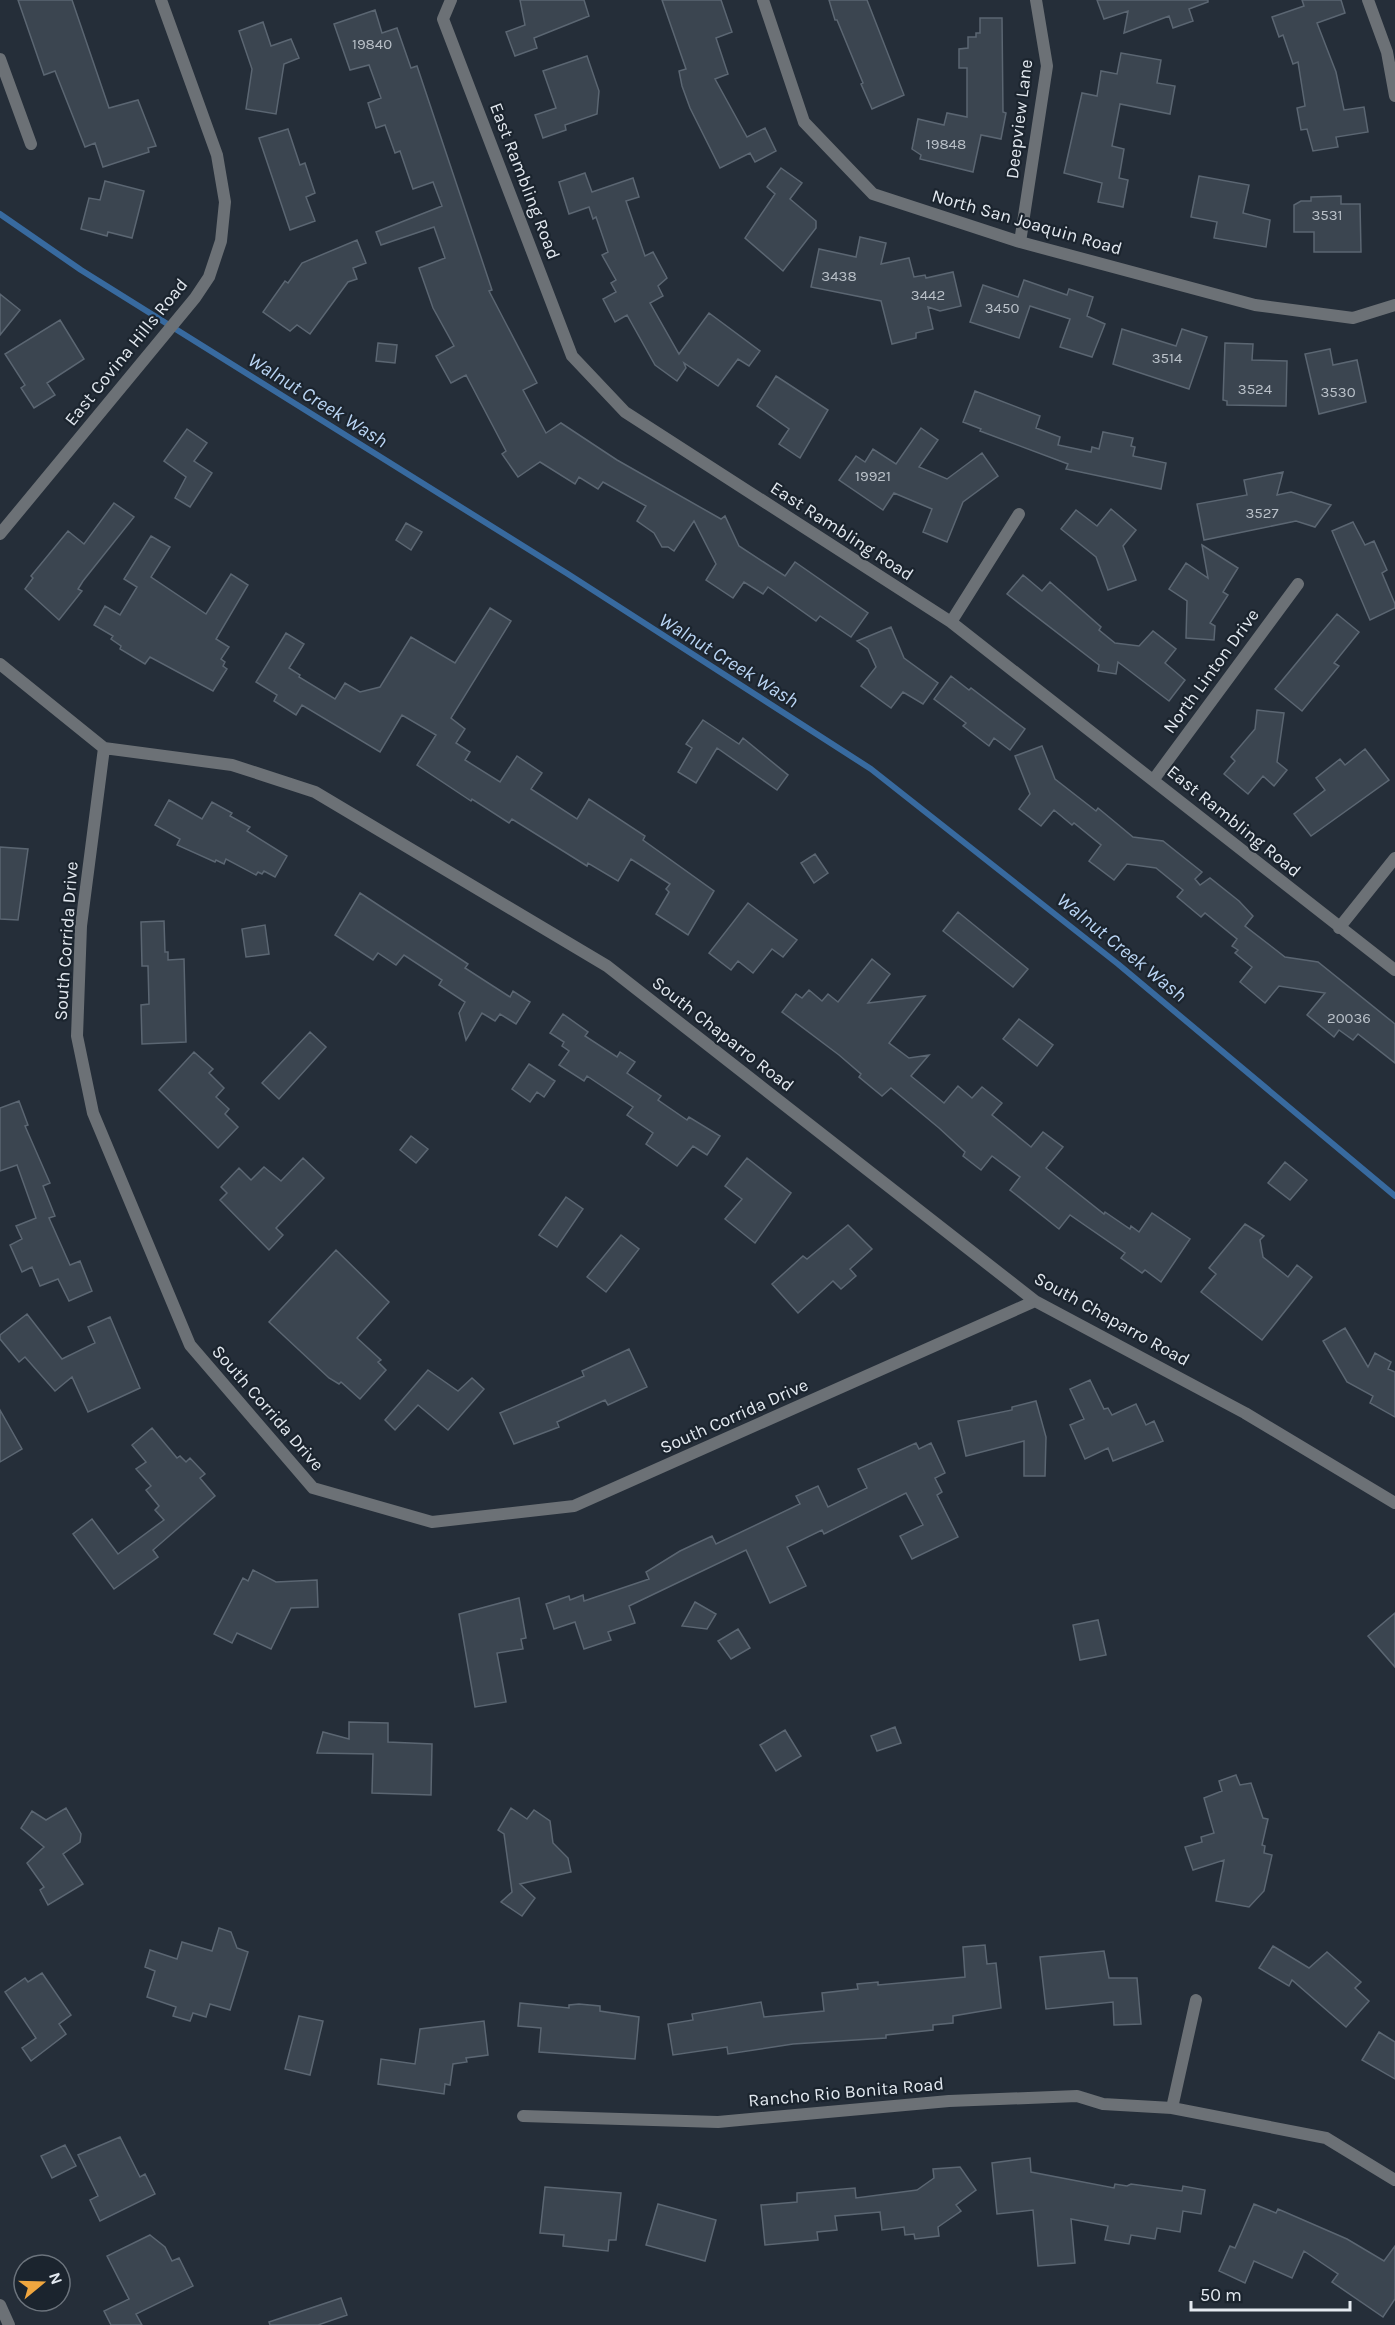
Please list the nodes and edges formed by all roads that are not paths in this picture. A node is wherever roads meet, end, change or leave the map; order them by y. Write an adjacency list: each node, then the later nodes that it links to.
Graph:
1 (161, 0): 12 (street, East Covina Hills Road)
2 (451, 0): 14 (street, East Rambling Road)
3 (763, 0): 9 (street, North San Joaquin Road)
4 (1036, 0): 9 (street, Deepview Lane)
5 (1368, 0): 7 (street)
6 (0, 59): 8 (street)
7 (1395, 96)
8 (31, 144)
9 (1020, 242): 10 (street, North San Joaquin Road)
10 (1395, 305)
11 (1019, 514): 14 (street)
12 (0, 534)
13 (1298, 584): 17 (street, North Linton Drive)
14 (951, 622): 17 (street, East Rambling Road)
15 (0, 664): 16 (street)
16 (104, 748): 21 (street, South Chaparro Road); 21 (street, South Corrida Drive)
17 (1154, 779): 19 (street, East Rambling Road)
18 (1395, 858): 19 (street)
19 (1339, 928): 20 (street, East Rambling Road)
20 (1395, 970)
21 (1035, 1301): 22 (street, South Chaparro Road)
22 (1395, 1503)
23 (1196, 2000): 24 (street)
24 (1172, 2108): 25 (street, Rancho Rio Bonita Road); 26 (street, Rancho Rio Bonita Road)
25 (523, 2116)
26 (1395, 2180)
27 (0, 2305): 28 (street)
28 (9, 2325)

